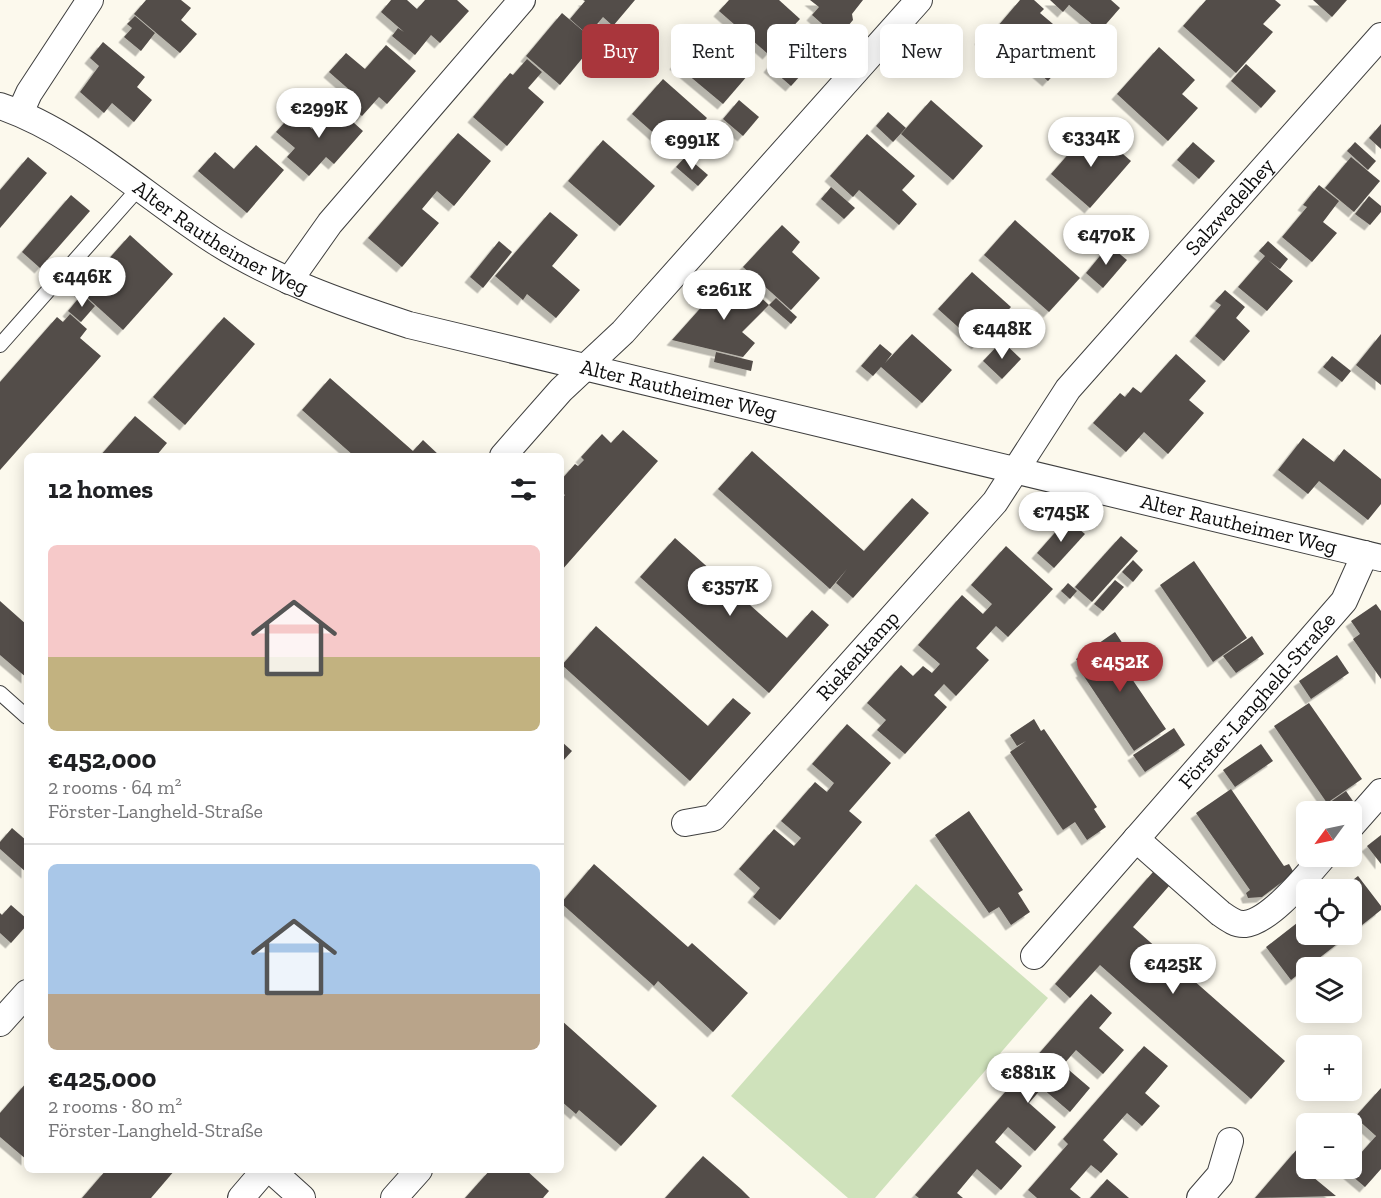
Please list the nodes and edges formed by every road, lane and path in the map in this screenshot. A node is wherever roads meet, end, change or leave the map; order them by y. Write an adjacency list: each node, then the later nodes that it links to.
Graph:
1 (90, 0): 5 (street, Alter Rautheimer Weg)
2 (522, 0): 7 (street)
3 (919, 0): 9 (street)
4 (1381, 36): 11 (street, Salzwedelhey)
5 (10, 109): 6 (street, Alter Rautheimer Weg)
6 (138, 189): 7 (street, Alter Rautheimer Weg); 8 (lane)
7 (289, 281): 9 (street, Alter Rautheimer Weg)
8 (0, 345)
9 (587, 366): 10 (street); 11 (street, Alter Rautheimer Weg)
10 (505, 453)
11 (1018, 469): 12 (street, Alter Rautheimer Weg); 17 (street, Riekenkamp)
12 (1373, 556): 18 (street, Förster-Langheld-Straße)
13 (0, 693): 14 (lane)
14 (24, 714)
15 (1381, 792): 16 (street)
16 (1362, 814)
17 (685, 823)
18 (1136, 839): 19 (street); 20 (street, Förster-Langheld-Straße)
19 (1313, 867)
20 (1034, 956)
21 (24, 996): 22 (street)
22 (0, 1023)
23 (1230, 1142): 30 (street)
24 (262, 1173): 27 (street)
25 (274, 1173): 28 (street)
26 (416, 1173): 29 (street)
27 (241, 1198)
28 (302, 1198)
29 (394, 1198)
30 (1200, 1198)

